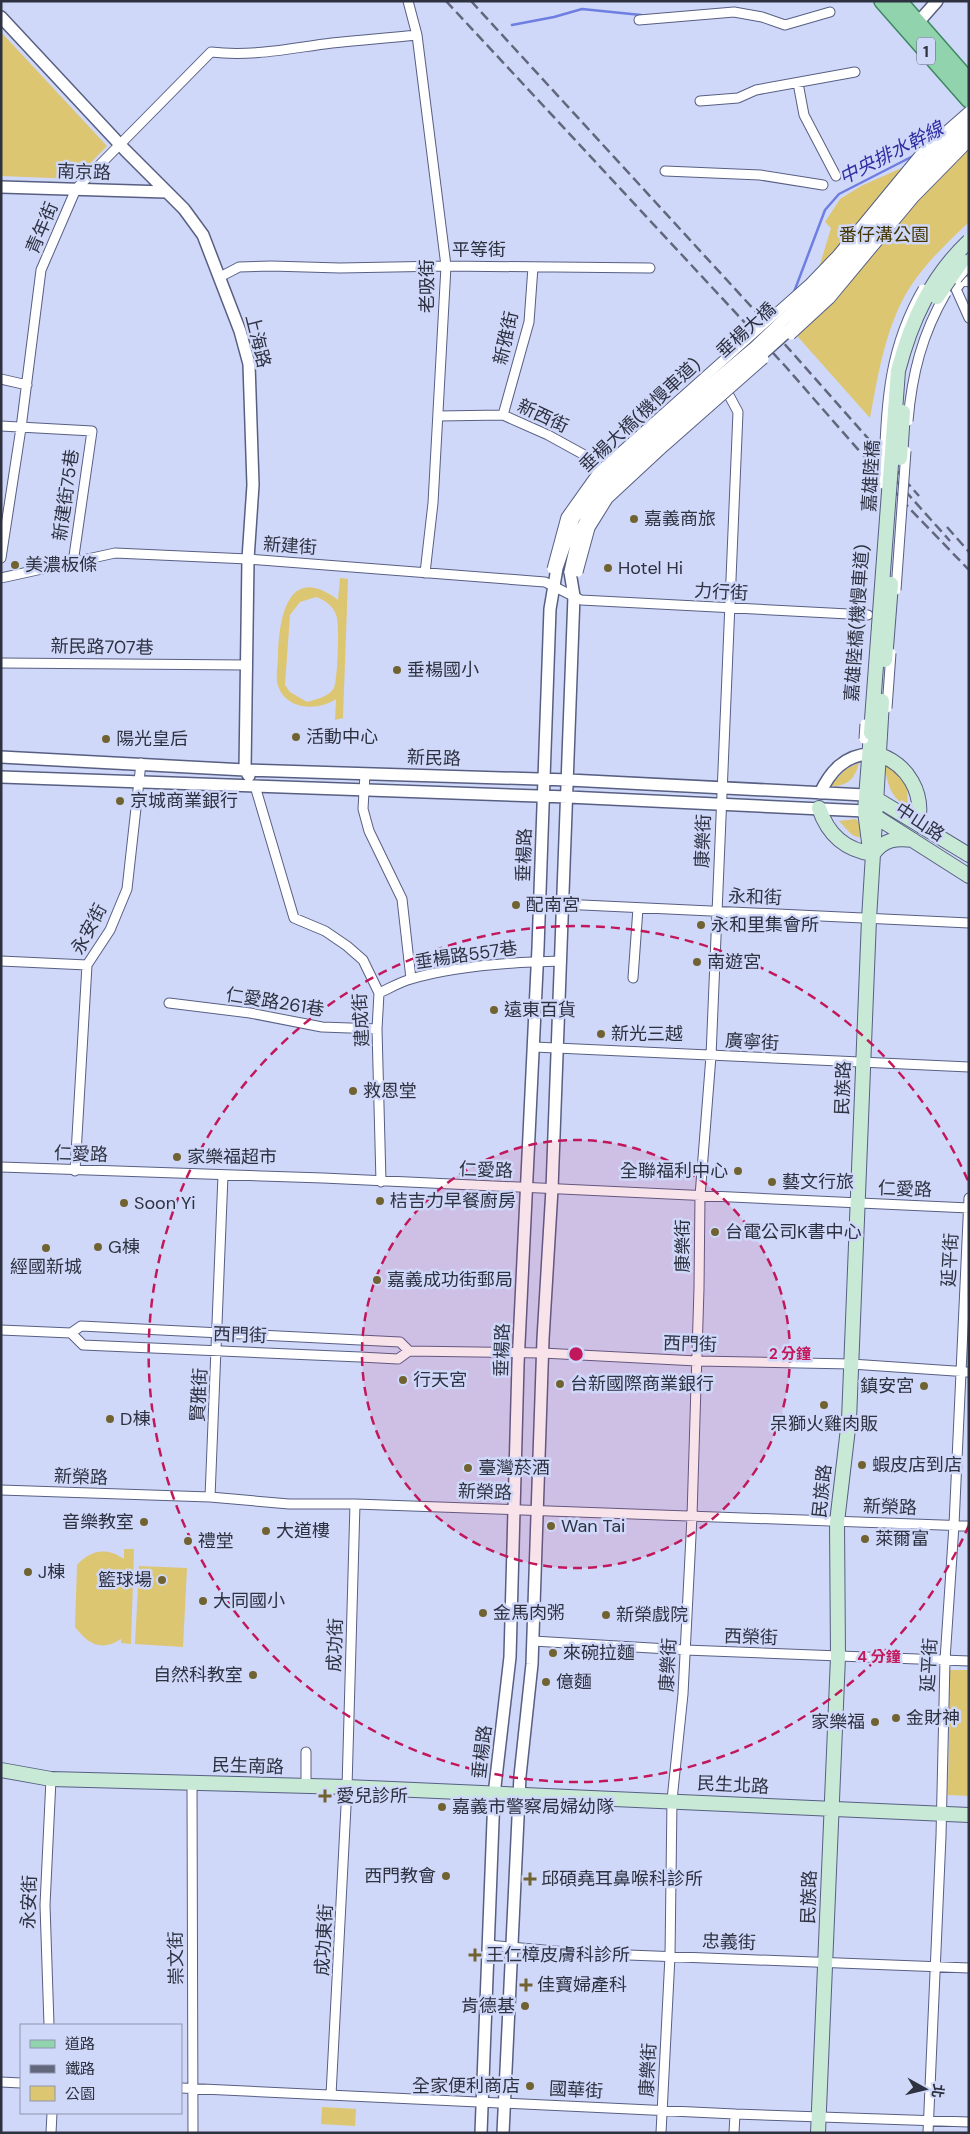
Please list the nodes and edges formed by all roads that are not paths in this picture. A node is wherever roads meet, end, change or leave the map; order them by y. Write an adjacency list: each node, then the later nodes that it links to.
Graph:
1 (408, 1): 11 (street, 老吸街)
2 (731, 1): 6 (street)
3 (882, 1): 10 (main road, 1)
4 (899, 1): 10 (main road, 1)
5 (937, 1): 10 (street)
6 (734, 12): 7 (street); 9 (street)
7 (830, 12)
8 (1, 17): 21 (street, 上海路)
9 (639, 20)
10 (914, 28): 13 (main road, 1); 15 (main road, 1)
11 (416, 35): 21 (street, 青年街); 32 (street, 老吸街)
12 (855, 72): 14 (street)
13 (969, 81)
14 (798, 83): 16 (street); 23 (street)
15 (969, 100)
16 (700, 101)
17 (969, 111): 49 (street, 垂楊大橋(機慢車道), bridge)
18 (969, 121): 49 (street, 垂楊大橋, bridge)
19 (969, 133): 50 (street, 垂楊大橋, bridge)
20 (969, 142): 50 (street, bridge)
21 (119, 143): 26 (street, 青年街); 27 (street, 上海路)
22 (665, 170): 24 (street)
23 (836, 176)
24 (823, 185)
25 (1, 187): 26 (street, 南京路)
26 (76, 189): 27 (street, 南京路); 40 (street, 青年街)
27 (166, 192): 35 (street, 上海路)
28 (969, 233): 59 (street, 嘉雄陸橋(機慢車道), bridge)
29 (969, 241): 59 (main road, 嘉雄陸橋, bridge)
30 (969, 254): 59 (main road, 嘉雄陸橋, bridge)
31 (969, 265): 59 (street, 嘉雄陸橋(機慢車道), bridge)
32 (446, 266): 33 (street, 平等街); 35 (street, 平等街); 42 (street, 老吸街)
33 (533, 267): 34 (street, 平等街); 41 (street, 新雅街)
34 (650, 268)
35 (220, 277): 47 (street, 上海路)
36 (966, 281): 37 (street)
37 (969, 318)
38 (713, 366): 55 (street, 康樂街)
39 (1, 379): 40 (street)
40 (27, 385): 44 (street, 青年街)
41 (503, 415): 42 (street, 新西街); 45 (street, 新西街)
42 (438, 416): 51 (street, 老吸街)
43 (1, 426): 44 (street)
44 (21, 428): 46 (street, 青年街); 48 (street, 新建街75巷)
45 (599, 463)
46 (1, 558)
47 (248, 559): 48 (street, 新建街); 51 (street, 新建街); 58 (street, 上海路)
48 (74, 563): 52 (street, 新建街)
49 (555, 568): 53 (street, 垂楊路)
50 (574, 572): 54 (street)
51 (425, 573): 53 (street, 新建街)
52 (1, 578)
53 (554, 586): 54 (street, 新建街); 66 (street, 垂楊路)
54 (574, 596): 55 (street, 力行街); 67 (street)
55 (728, 608): 56 (street, 力行街); 71 (street, 康樂街)
56 (868, 615)
57 (1, 663): 58 (street, 新民路707巷)
58 (246, 665): 63 (street, 上海路)
59 (875, 737): 60 (main road, 民族路)
60 (875, 755): 72 (street); 75 (main road, 民族路); 79 (main road)
61 (1, 757): 62 (street, 新民路)
62 (141, 763): 63 (street, 新民路); 68 (street, 永安街)
63 (245, 770): 64 (street, 新民路); 69 (street)
64 (364, 774): 66 (street, 新民路); 70 (street)
65 (1, 777): 68 (street, 新民路)
66 (545, 779): 67 (street, 新民路); 73 (street, 垂楊路)
67 (568, 780): 71 (street, 新民路); 74 (street)
68 (140, 781): 69 (street, 新民路); 93 (street, 永安街)
69 (255, 786): 70 (street, 新民路); 96 (street, 建成街)
70 (363, 789): 73 (street, 新民路); 95 (street)
71 (721, 789): 72 (street, 新民路); 76 (street, 康樂街)
72 (820, 793): 75 (street, 新民路)
73 (544, 797): 74 (street, 新民路); 84 (street, 垂楊路)
74 (568, 797): 76 (street, 新民路); 85 (street)
75 (870, 797): 78 (main road, 民族路); 79 (main road, 中山路)
76 (720, 804): 77 (street, 新民路); 87 (street, 康樂街)
77 (819, 808): 78 (street, 新民路); 81 (main road)
78 (870, 813): 80 (main road, 中山路); 81 (main road, 民族路)
79 (918, 822): 82 (main road, 中山路)
80 (914, 840): 81 (main road); 83 (main road, 中山路)
81 (873, 854): 88 (main road, 民族路)
82 (969, 855)
83 (969, 876)
84 (540, 903): 85 (street, 永和街); 92 (street, 垂楊路)
85 (563, 905): 86 (street, 永和街); 91 (street)
86 (638, 908): 87 (street, 永和街); 94 (street)
87 (716, 912): 88 (street, 永和街); 101 (street, 康樂街)
88 (869, 919): 89 (street, 永和街); 102 (main road, 民族路)
89 (969, 923)
90 (1, 961): 93 (street)
91 (561, 961): 92 (street, 垂楊路557巷); 100 (street)
92 (538, 962): 95 (street, 垂楊路557巷); 99 (street, 垂楊路)
93 (86, 965): 105 (street, 永安街)
94 (633, 978)
95 (411, 979): 96 (street, 垂楊路557巷)
96 (379, 993): 98 (street, 建成街)
97 (169, 1003): 98 (street, 仁愛路261巷)
98 (378, 1029): 107 (street, 建成街)
99 (534, 1047): 100 (street, 廣寧街); 108 (street, 垂楊路)
100 (558, 1048): 101 (street, 廣寧街); 109 (street)
101 (711, 1056): 102 (street, 廣寧街); 110 (street, 康樂街)
102 (863, 1062): 103 (street, 廣寧街); 112 (main road, 民族路)
103 (969, 1067)
104 (1, 1167): 105 (street, 仁愛路)
105 (75, 1171): 106 (street, 仁愛路)
106 (223, 1175): 107 (street, 仁愛路); 116 (street, 賢雅街)
107 (381, 1182): 108 (street, 仁愛路)
108 (526, 1187): 109 (street, 仁愛路); 120 (street, 垂楊路)
109 (552, 1189): 110 (street, 仁愛路); 119 (street)
110 (700, 1196): 112 (street, 仁愛路); 121 (street, 康樂街)
111 (969, 1198): 113 (street, 延平街)
112 (859, 1204): 113 (street, 仁愛路); 122 (main road, 民族路)
113 (968, 1208): 123 (street, 延平街)
114 (1, 1330): 115 (street, 西門街)
115 (71, 1333): 116 (street, 西門街); 117 (street, 西門街)
116 (218, 1333): 117 (street, 賢雅街); 118 (street, 西門街)
117 (217, 1351): 118 (street, 西門街); 125 (street, 賢雅街)
118 (409, 1351): 120 (street, 西門街)
119 (542, 1353): 120 (street, 西門街); 121 (street, 西門街); 128 (street)
120 (519, 1354): 127 (street, 垂楊路)
121 (697, 1361): 122 (street, 西門街); 129 (street, 康樂街)
122 (851, 1364): 123 (street, 西門街); 130 (main road, 民族路)
123 (965, 1372): 131 (street, 延平街)
124 (1, 1490): 125 (street, 新榮路)
125 (210, 1497): 126 (street, 新榮路)
126 (355, 1504): 127 (street, 新榮路); 143 (street, 成功街)
127 (514, 1510): 128 (street, 新榮路); 144 (street, 垂楊路)
128 (538, 1510): 129 (street, 新榮路); 133 (street)
129 (692, 1516): 130 (street, 新榮路); 134 (street, 康樂街)
130 (838, 1522): 131 (street, 新榮路); 135 (main road, 民族路)
131 (954, 1525): 132 (street, 新榮路); 136 (street, 延平街)
132 (969, 1526)
133 (533, 1641): 134 (street, 西榮街); 145 (street)
134 (685, 1650): 135 (street, 西榮街); 146 (street, 康樂街)
135 (838, 1657): 136 (street, 西榮街); 147 (main road, 民族路)
136 (945, 1660): 137 (street, 西榮街); 148 (street, 延平街)
137 (969, 1661)
138 (306, 1752): 142 (street)
139 (1, 1770): 140 (main road, 民生南路)
140 (51, 1779): 141 (main road, 民生南路); 156 (street, 永安街)
141 (192, 1783): 142 (main road, 民生南路); 160 (street, 崇文街)
142 (306, 1787): 143 (main road, 民生南路)
143 (347, 1787): 144 (main road, 民生南路); 161 (street, 成功東街)
144 (494, 1795): 145 (main road, 民生北路); 150 (street, 垂楊路)
145 (519, 1795): 146 (main road, 民生北路); 151 (street)
146 (672, 1800): 147 (main road, 民生北路); 152 (street, 康樂街)
147 (831, 1809): 148 (main road, 民生北路); 153 (main road, 民族路)
148 (940, 1814): 149 (main road, 民生北路); 154 (street, 延平街)
149 (969, 1814)
150 (488, 1945): 151 (street, 忠義街); 162 (street, 垂楊路)
151 (512, 1948): 152 (street, 忠義街); 163 (street)
152 (670, 1956): 153 (street, 忠義街); 164 (street, 康樂街)
153 (825, 1962): 154 (street, 忠義街); 167 (main road, 民族路)
154 (934, 1967): 155 (street, 忠義街); 168 (street, 延平街)
155 (969, 1968)
156 (49, 2024)
157 (1, 2082): 158 (street)
158 (20, 2083)
159 (182, 2088): 160 (street, 國華街)
160 (194, 2089): 161 (street, 國華街); 171 (street, 崇文街)
161 (331, 2095): 162 (street, 國華街)
162 (482, 2102): 163 (street, 國華街); 172 (street, 垂楊路)
163 (505, 2102): 164 (street, 國華街); 173 (street)
164 (662, 2111): 166 (street, 國華街); 174 (street, 康樂街)
165 (52, 2114): 170 (street)
166 (735, 2114): 167 (street, 國華街); 175 (street)
167 (819, 2117): 168 (street, 國華街); 176 (main road, 民族路)
168 (928, 2120): 169 (street, 國華街); 177 (street, 延平街)
169 (969, 2122)
170 (52, 2133)
171 (193, 2133)
172 (480, 2133)
173 (504, 2133)
174 (661, 2133)
175 (734, 2133)
176 (818, 2133)
177 (928, 2133)

